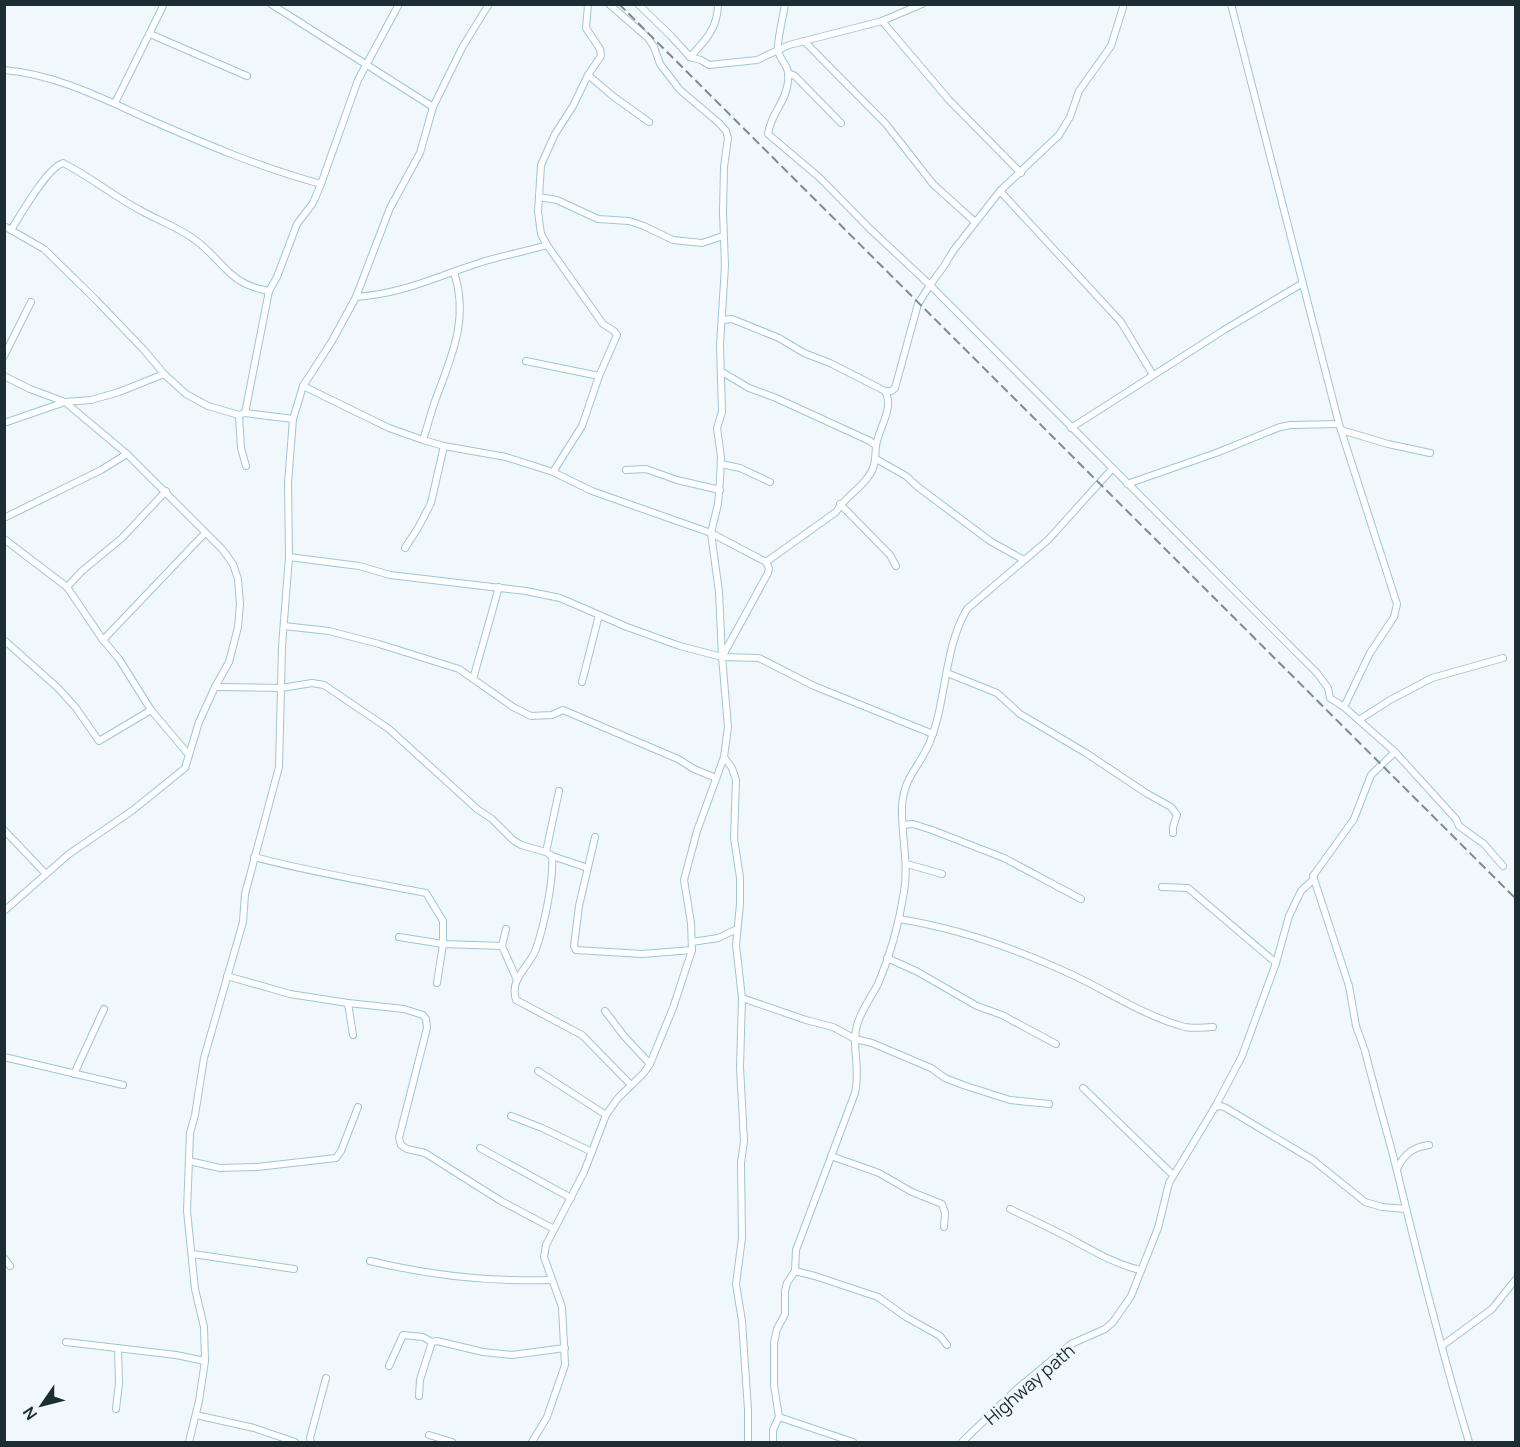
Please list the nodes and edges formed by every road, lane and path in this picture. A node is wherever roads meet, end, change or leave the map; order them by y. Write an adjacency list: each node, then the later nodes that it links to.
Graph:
1 (164, 4): 15 (street)
2 (271, 4): 19 (street)
3 (399, 4): 19 (street)
4 (489, 4): 25 (street)
5 (593, 4): 13 (street)
6 (609, 4): 35 (street)
7 (638, 4): 18 (street)
8 (718, 4): 18 (street)
9 (785, 4): 17 (street)
10 (922, 4): 14 (street)
11 (1124, 4): 28 (street)
12 (1231, 4): 38 (street)
13 (588, 5): 22 (street)
14 (882, 21): 16 (street); 28 (street)
15 (150, 34): 23 (street); 24 (street)
16 (804, 41): 17 (street); 32 (street)
17 (778, 51): 18 (street); 21 (street)
18 (690, 57)
19 (366, 63): 25 (street); 29 (street)
20 (4, 70): 24 (street)
21 (788, 73): 27 (street); 39 (street)
22 (588, 75): 26 (street); 31 (street)
23 (247, 76)
24 (115, 103): 29 (street)
25 (433, 107): 41 (street)
26 (649, 122)
27 (841, 123)
28 (1021, 173): 30 (street)
29 (321, 184): 40 (street)
30 (1000, 191): 32 (street); 48 (street)
31 (539, 197): 35 (street); 36 (street)
32 (975, 222): 39 (street)
33 (4, 226): 34 (street)
34 (11, 230): 40 (street); 47 (street)
35 (723, 236): 43 (street)
36 (547, 245): 37 (street); 50 (street)
37 (454, 272): 41 (street); 59 (street)
38 (1303, 283): 48 (street); 57 (street)
39 (930, 285): 52 (street); 58 (street)
40 (269, 291): 54 (street)
41 (356, 297): 51 (street)
42 (31, 302): 44 (street)
43 (723, 320): 46 (street); 52 (street)
44 (4, 356)
45 (526, 361): 50 (street)
46 (722, 372): 61 (street); 65 (street)
47 (164, 374): 53 (street); 54 (street)
48 (1153, 375): 58 (street)
49 (4, 376): 53 (street)
50 (599, 376): 69 (street)
51 (303, 387): 55 (street); 59 (street)
52 (885, 391): 61 (street)
53 (65, 402): 56 (street); 63 (street)
54 (242, 414): 55 (street); 66 (street)
55 (293, 419): 80 (street)
56 (4, 423)
57 (1340, 427): 62 (street); 71 (street); 97 (street)
58 (1071, 428): 67 (street)
59 (423, 440): 60 (street)
60 (444, 446): 69 (street); 79 (street)
61 (876, 446): 64 (street)
62 (1430, 453)
63 (127, 454): 73 (street); 75 (street)
64 (876, 459): 74 (street); 81 (street)
65 (721, 464): 70 (street); 72 (street)
66 (246, 466)
67 (1112, 469): 71 (street); 81 (street)
68 (626, 470): 72 (street)
69 (553, 472): 77 (street)
70 (770, 482)
71 (1127, 484): 97 (street)
72 (720, 490): 77 (street)
73 (165, 491): 76 (street); 84 (street)
74 (840, 504): 82 (street); 83 (street)
75 (4, 518)
76 (205, 533): 89 (street); 95 (street)
77 (711, 533): 82 (street); 90 (street)
78 (4, 539): 84 (street)
79 (405, 548)
80 (289, 557): 85 (street); 87 (street)
81 (1024, 560): 92 (street)
82 (766, 562): 90 (street)
83 (896, 566)
84 (67, 587): 89 (street)
85 (499, 587): 86 (street); 93 (street)
86 (599, 615): 90 (street); 94 (street)
87 (284, 626): 93 (street); 96 (street)
88 (4, 640): 98 (street)
89 (103, 640): 98 (street)
90 (722, 657): 100 (street); 103 (street)
91 (1503, 658): 99 (street)
92 (947, 672): 100 (street); 108 (street)
93 (473, 679): 104 (street)
94 (582, 682)
95 (215, 687): 96 (street); 102 (street)
96 (281, 688): 110 (street); 112 (street)
97 (1344, 706): 99 (street)
98 (151, 710): 102 (street)
99 (1359, 720): 101 (street)
100 (933, 734): 106 (street)
101 (1395, 752): 114 (street); 118 (street, Highway path)
102 (189, 755): 116 (street)
103 (724, 757): 104 (street); 124 (street)
104 (716, 778): 126 (street)
105 (559, 791): 110 (street)
106 (903, 825): 113 (street); 120 (street)
107 (4, 830): 116 (street)
108 (1173, 833)
109 (595, 837): 115 (street)
110 (546, 852): 111 (street)
111 (552, 856): 115 (street); 133 (street)
112 (254, 857): 127 (street); 132 (street)
113 (907, 864): 117 (street); 122 (street)
114 (1503, 866)
115 (588, 868): 129 (street)
116 (45, 873): 121 (street)
117 (942, 874)
118 (1314, 879): 131 (street, Highway path); 160 (street)
119 (1162, 887): 131 (street)
120 (1081, 899)
121 (4, 911)
122 (899, 919): 130 (street); 139 (street)
123 (506, 928): 128 (street)
124 (736, 929): 126 (street); 135 (street)
125 (399, 938): 127 (street)
126 (692, 942): 129 (street)
127 (443, 944): 128 (street); 134 (street)
128 (502, 946): 133 (street)
129 (692, 950): 144 (street)
130 (887, 958): 141 (street); 142 (street)
131 (1276, 963): 152 (street, Highway path)
132 (227, 976): 136 (street); 159 (street)
133 (517, 980): 148 (street)
134 (437, 983)
135 (742, 998): 141 (street); 195 (street)
136 (348, 1003): 140 (street); 166 (street)
137 (104, 1009): 146 (street)
138 (605, 1011): 144 (street)
139 (1213, 1027)
140 (353, 1035)
141 (855, 1039): 150 (street); 158 (street)
142 (1056, 1044)
143 (4, 1057): 146 (street)
144 (650, 1064): 148 (street)
145 (538, 1071): 153 (street)
146 (74, 1074): 147 (street)
147 (123, 1085)
148 (630, 1085): 153 (street)
149 (1083, 1088): 161 (street)
150 (1049, 1104)
151 (358, 1107): 159 (street)
152 (1215, 1107): 161 (street, Highway path); 164 (street)
153 (606, 1115): 157 (street)
154 (511, 1116): 157 (street)
155 (1429, 1145): 160 (street)
156 (480, 1148): 162 (street)
157 (592, 1152): 162 (street)
158 (831, 1156): 165 (street); 173 (street)
159 (189, 1161): 167 (street)
160 (1396, 1169): 164 (street)
161 (1174, 1174): 172 (street, Highway path)
162 (571, 1198): 166 (street)
163 (1010, 1209): 172 (street)
164 (1406, 1209): 179 (street)
165 (944, 1227)
166 (554, 1229): 175 (street)
167 (193, 1254): 171 (street); 182 (street)
168 (4, 1258): 170 (street)
169 (370, 1262): 175 (street)
170 (10, 1266)
171 (294, 1269)
172 (1140, 1270): 198 (street, Highway path)
173 (795, 1271): 178 (street); 188 (street)
174 (1515, 1279): 179 (street)
175 (552, 1280): 181 (street)
176 (66, 1341): 180 (street)
177 (432, 1342): 181 (street); 183 (street); 185 (street)
178 (947, 1345)
179 (1443, 1345): 199 (street)
180 (118, 1348): 182 (street); 186 (street)
181 (565, 1348): 194 (street)
182 (205, 1361): 187 (street)
183 (389, 1366)
184 (326, 1378): 192 (street)
185 (419, 1396)
186 (116, 1408)
187 (196, 1415): 190 (street); 191 (street)
188 (779, 1417): 196 (street); 197 (street)
189 (429, 1435): 193 (street)
190 (189, 1443)
191 (296, 1443)
192 (311, 1443)
193 (452, 1443)
194 (532, 1443)
195 (748, 1443)
196 (773, 1443)
197 (853, 1443)
198 (962, 1443)
199 (1469, 1443)

